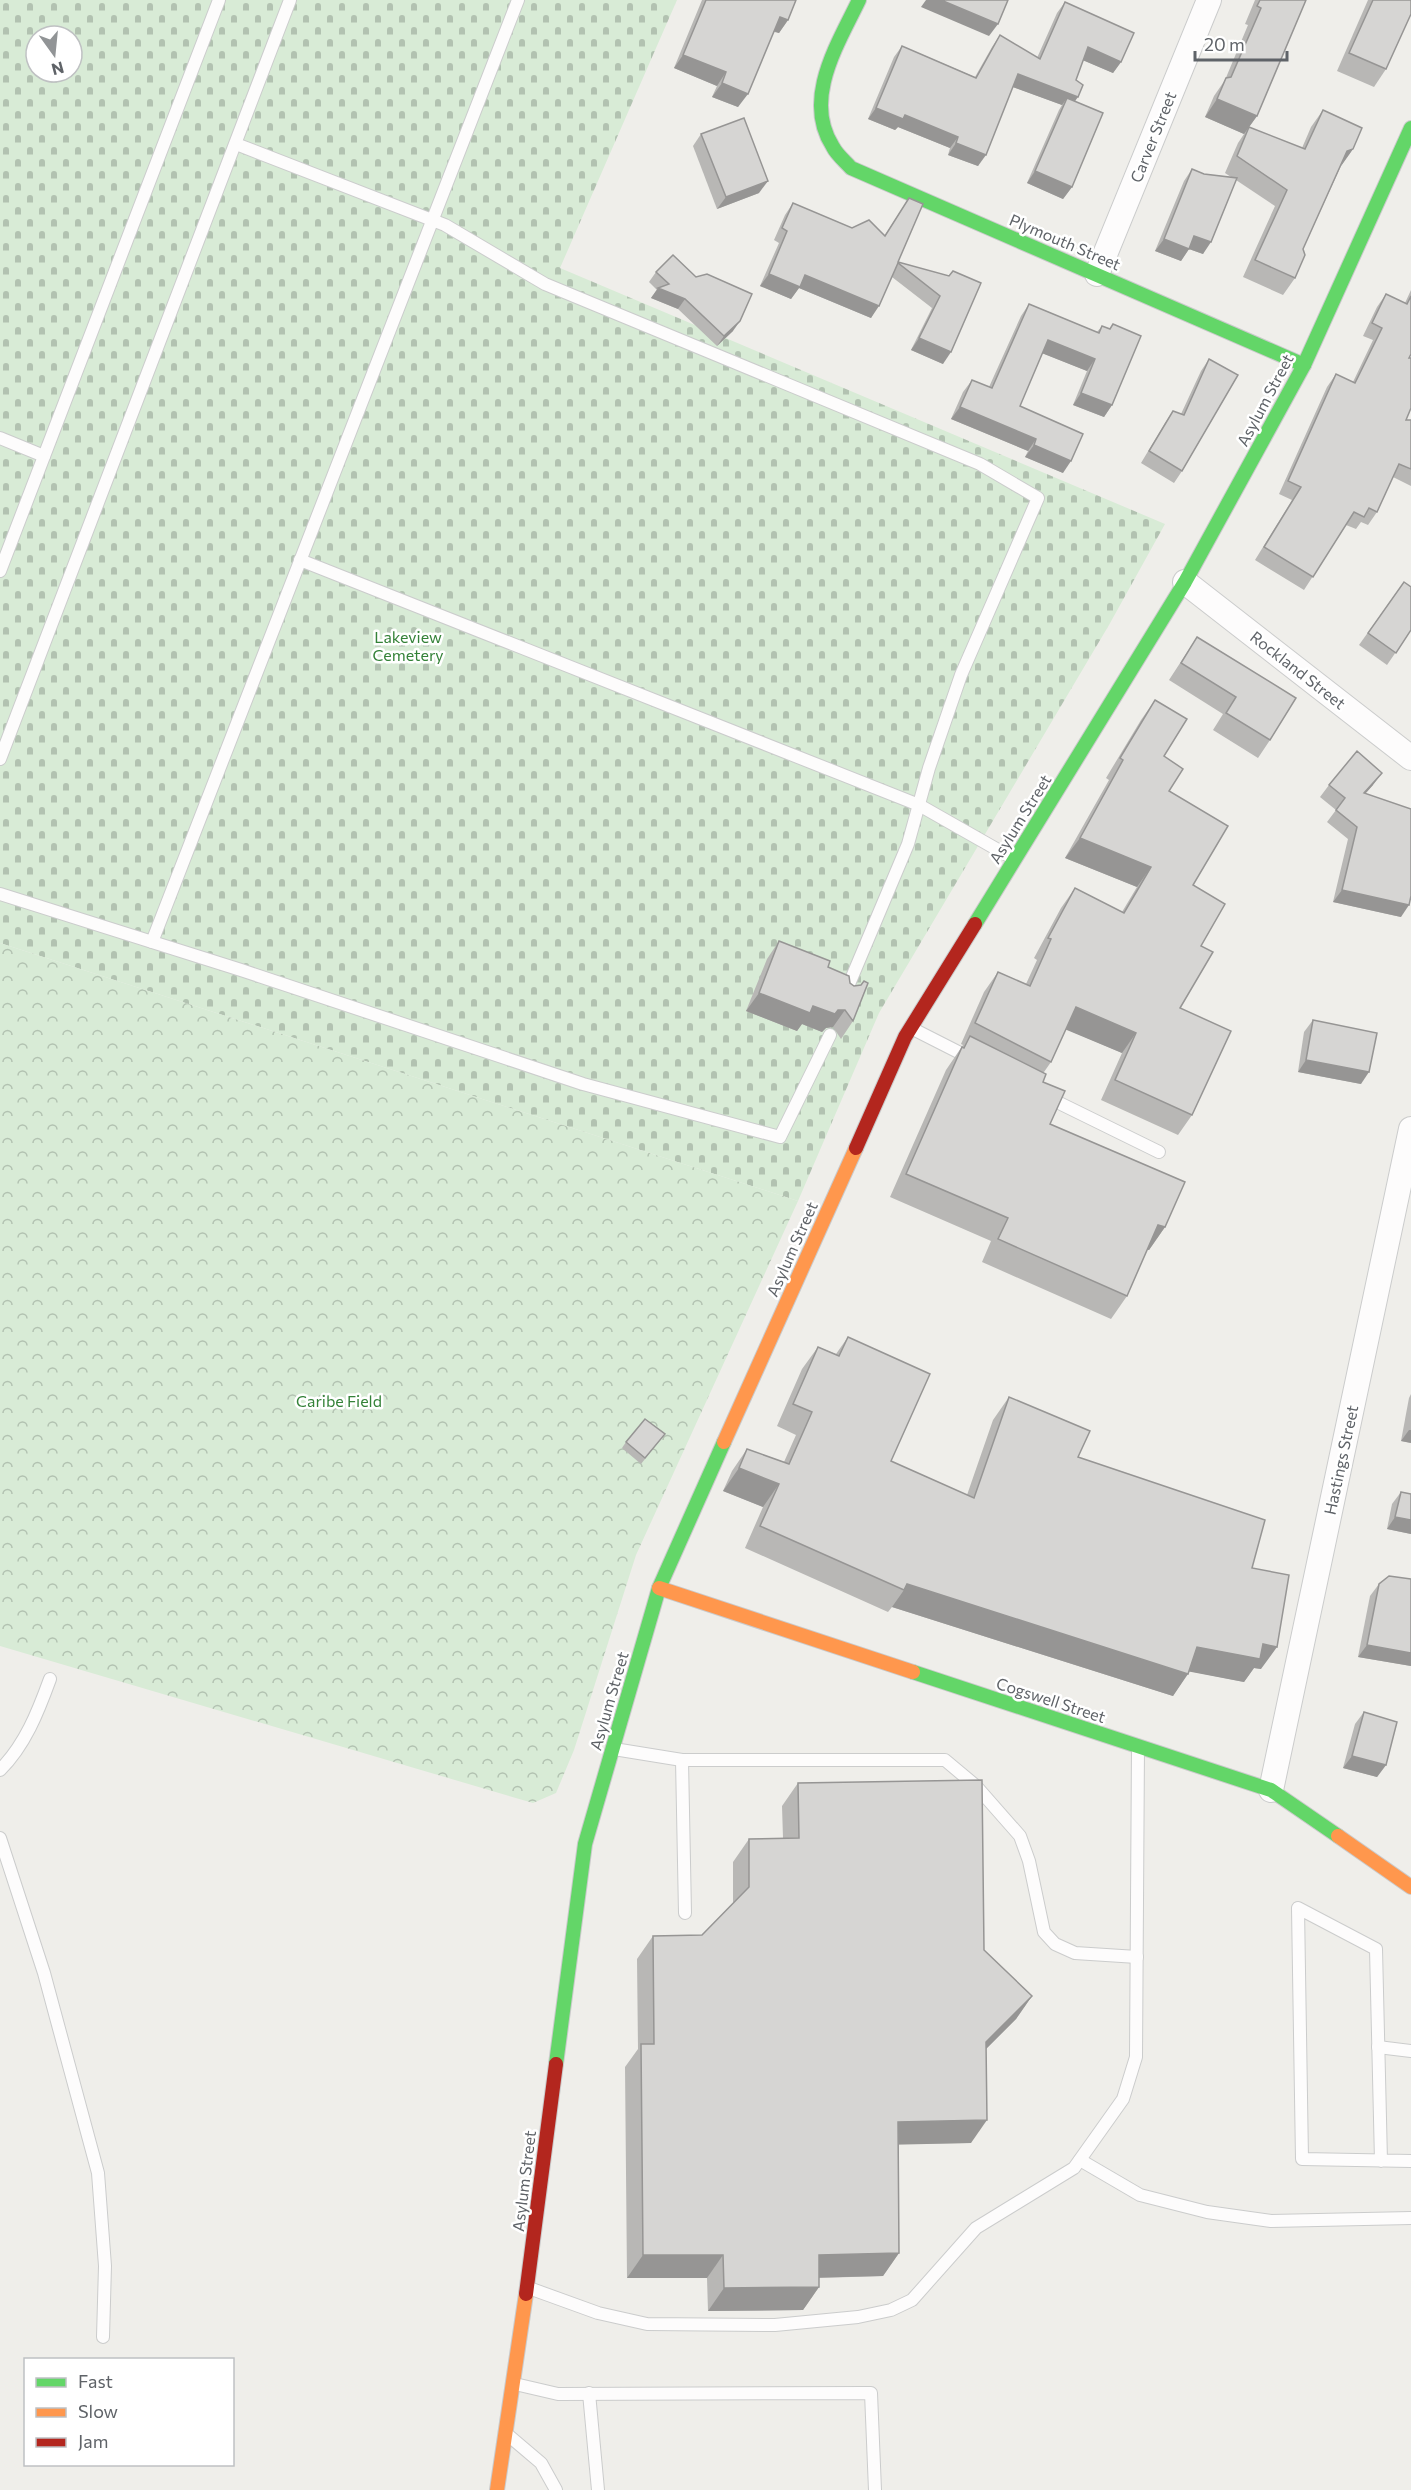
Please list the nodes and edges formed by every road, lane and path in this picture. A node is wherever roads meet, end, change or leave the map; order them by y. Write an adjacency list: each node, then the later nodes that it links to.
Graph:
1 (219, 0): 12 (lane)
2 (290, 0): 7 (lane)
3 (518, 0): 8 (lane)
4 (859, 0): 9 (street, Plymouth Street)
5 (1209, 0): 9 (street, Carver Street)
6 (1411, 128): 10 (street, Asylum Street)
7 (236, 144): 8 (lane); 17 (lane)
8 (431, 220): 13 (lane); 18 (lane)
9 (1097, 274): 10 (street, Plymouth Street)
10 (1304, 364): 15 (street, Asylum Street)
11 (0, 438): 12 (lane)
12 (44, 456): 14 (lane)
13 (300, 560): 18 (lane); 21 (lane)
14 (0, 571)
15 (1185, 582): 16 (street, Rockland Street); 19 (street, Asylum Street)
16 (1411, 758)
17 (0, 759)
18 (919, 805): 19 (lane); 22 (lane)
19 (1015, 860): 23 (street, Asylum Street)
20 (0, 894): 21 (lane)
21 (152, 942): 24 (lane)
22 (844, 996)
23 (911, 1028): 25 (lane); 29 (street, Asylum Street)
24 (830, 1035)
25 (980, 1063)
26 (1033, 1089): 28 (lane)
27 (1411, 1129): 35 (street, Hastings Street)
28 (1159, 1152)
29 (659, 1588): 31 (street, Cogswell Street); 32 (street, Asylum Street)
30 (50, 1679): 34 (lane)
31 (1138, 1746): 35 (street, Cogswell Street); 39 (lane)
32 (613, 1749): 33 (lane); 46 (street, Asylum Street)
33 (682, 1760): 38 (lane); 39 (lane)
34 (0, 1770)
35 (1271, 1790): 37 (street, Cogswell Street)
36 (0, 1838): 47 (lane)
37 (1411, 1887)
38 (685, 1913)
39 (1137, 1957): 42 (lane)
40 (1378, 2047): 41 (lane); 43 (lane); 43 (lane)
41 (1411, 2051)
42 (1080, 2160): 45 (lane); 46 (lane)
43 (1381, 2161): 44 (lane)
44 (1411, 2161)
45 (1411, 2218)
46 (527, 2288): 48 (street, Asylum Street)
47 (103, 2337)
48 (513, 2384): 49 (lane); 50 (street, Asylum Street)
49 (589, 2393): 53 (lane); 54 (lane)
50 (506, 2433): 51 (street, Asylum Street); 52 (lane)
51 (497, 2490)
52 (556, 2490)
53 (598, 2490)
54 (875, 2490)

